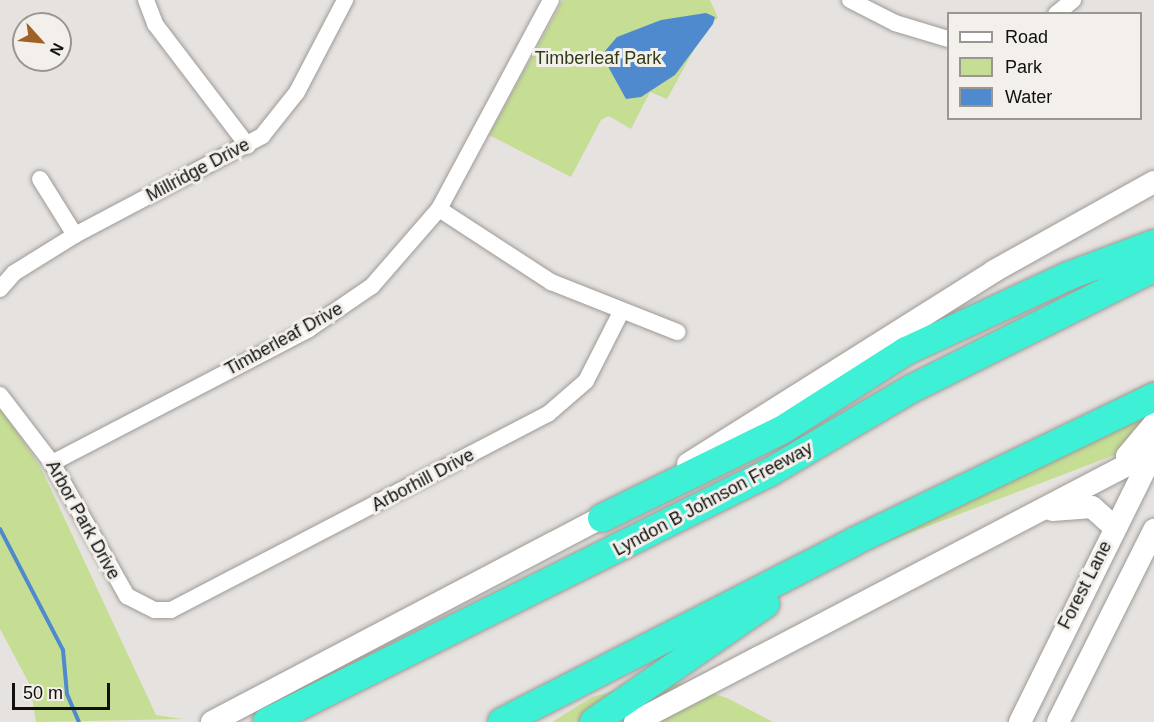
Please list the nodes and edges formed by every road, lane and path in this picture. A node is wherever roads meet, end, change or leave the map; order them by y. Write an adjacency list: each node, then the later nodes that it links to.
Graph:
1 (146, 0): 8 (street)
2 (345, 0): 8 (street, Millridge Drive)
3 (551, 0): 11 (street, Timberleaf Drive)
4 (850, 0): 7 (street)
5 (1073, 0): 6 (street)
6 (1058, 12)
7 (947, 39)
8 (248, 146): 12 (street, Millridge Drive)
9 (40, 179): 12 (street)
10 (1154, 182): 23 (main road)
11 (439, 210): 16 (street); 21 (street, Timberleaf Drive)
12 (75, 235): 15 (street, Millridge Drive)
13 (1154, 244): 23 (highway)
14 (1154, 268): 31 (highway, Lyndon B Johnson Freeway)
15 (0, 289)
16 (621, 312): 17 (street); 28 (street, Arborhill Drive)
17 (677, 332)
18 (0, 395): 21 (street, Arbor Park Drive)
19 (1154, 397): 26 (highway)
20 (1153, 442): 22 (main road); 24 (main road, Forest Lane)
21 (52, 463): 28 (street, Arbor Park Drive)
22 (1033, 514): 24 (main road); 34 (main road)
23 (602, 518): 30 (main road)
24 (1115, 528): 27 (main road, Forest Lane)
25 (1154, 530): 29 (main road, Forest Lane)
26 (853, 542): 32 (highway); 33 (highway)
27 (1094, 568): 29 (main road); 35 (main road, Forest Lane)
28 (185, 606)
29 (1084, 667): 36 (main road, Forest Lane)
30 (212, 722)
31 (267, 722)
32 (502, 722)
33 (594, 722)
34 (634, 722)
35 (1020, 722)
36 (1058, 722)

